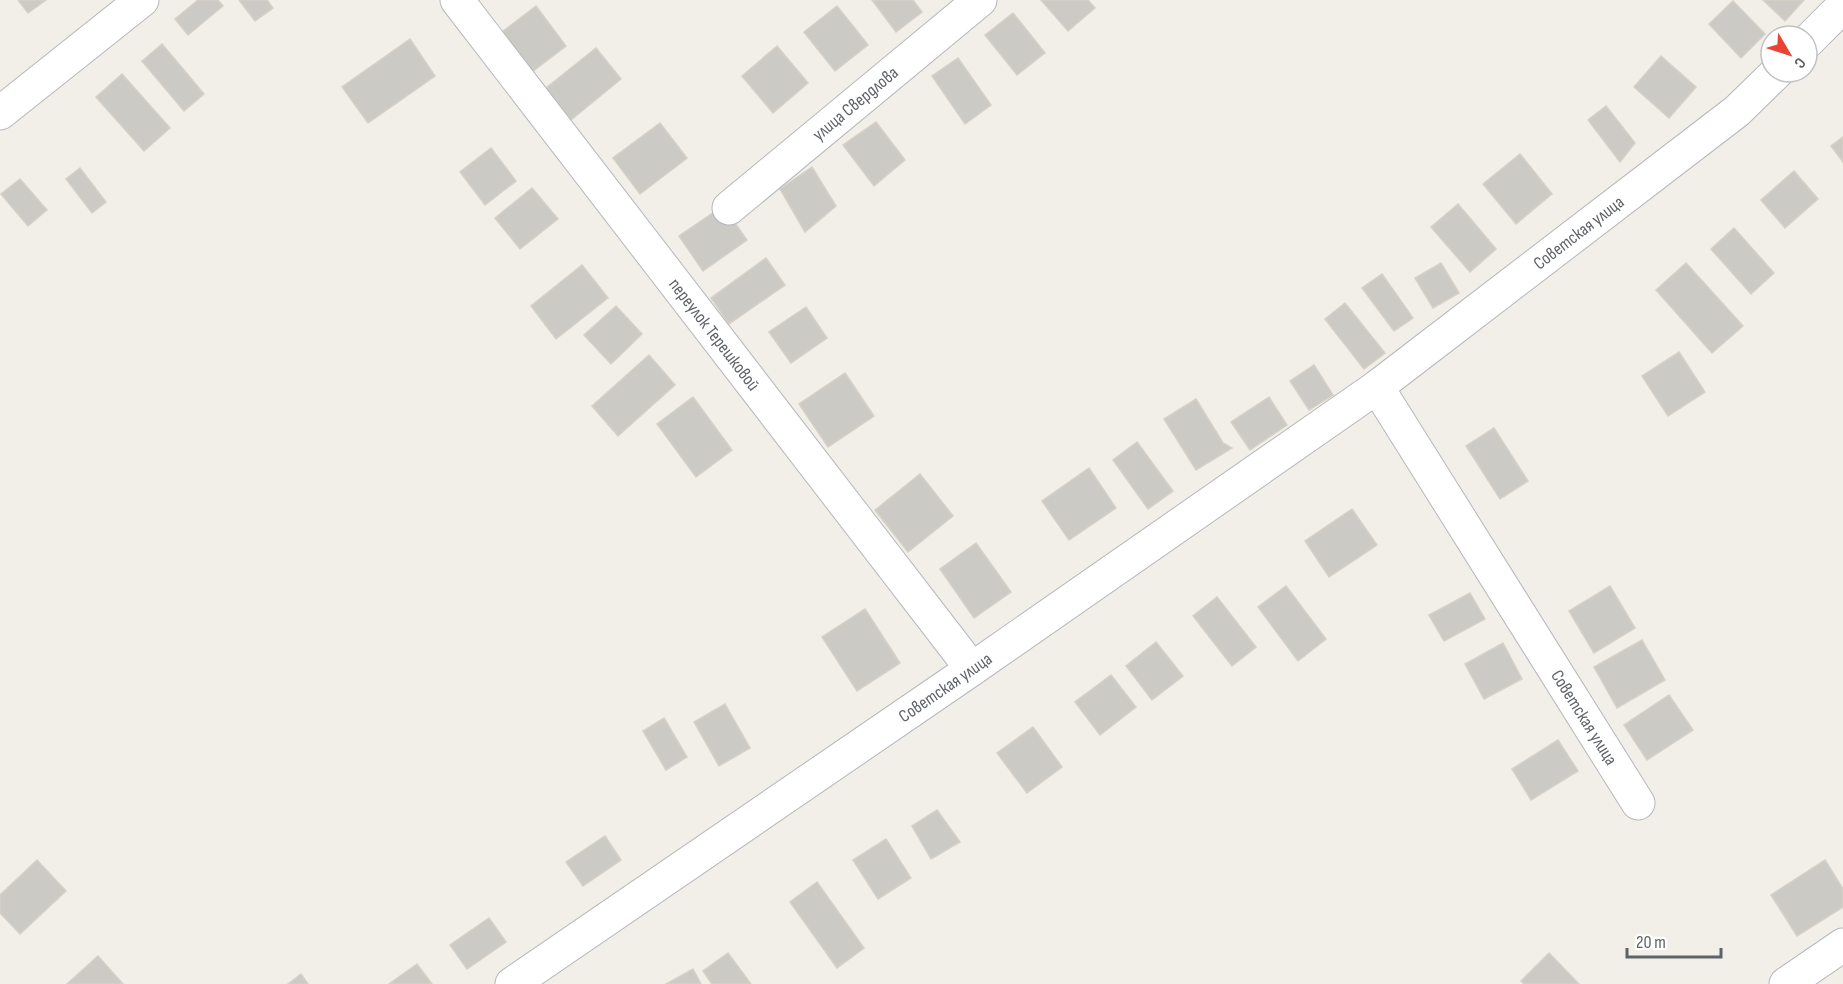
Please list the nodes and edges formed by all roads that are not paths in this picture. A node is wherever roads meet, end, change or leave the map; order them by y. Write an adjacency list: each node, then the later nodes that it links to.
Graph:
1 (142, 0): 7 (street)
2 (457, 0): 10 (street, переулок Терешковой)
3 (980, 0): 8 (street, улица Свердлова)
4 (1843, 6): 5 (street)
5 (1819, 30)
6 (1765, 84): 9 (street, Советская улица)
7 (0, 112)
8 (729, 208)
9 (1377, 387): 10 (street, Советская улица); 11 (street, Советская улица)
10 (972, 669): 13 (street, Советская улица)
11 (1638, 803)
12 (1843, 945): 14 (street)
13 (512, 984)
14 (1786, 984)

